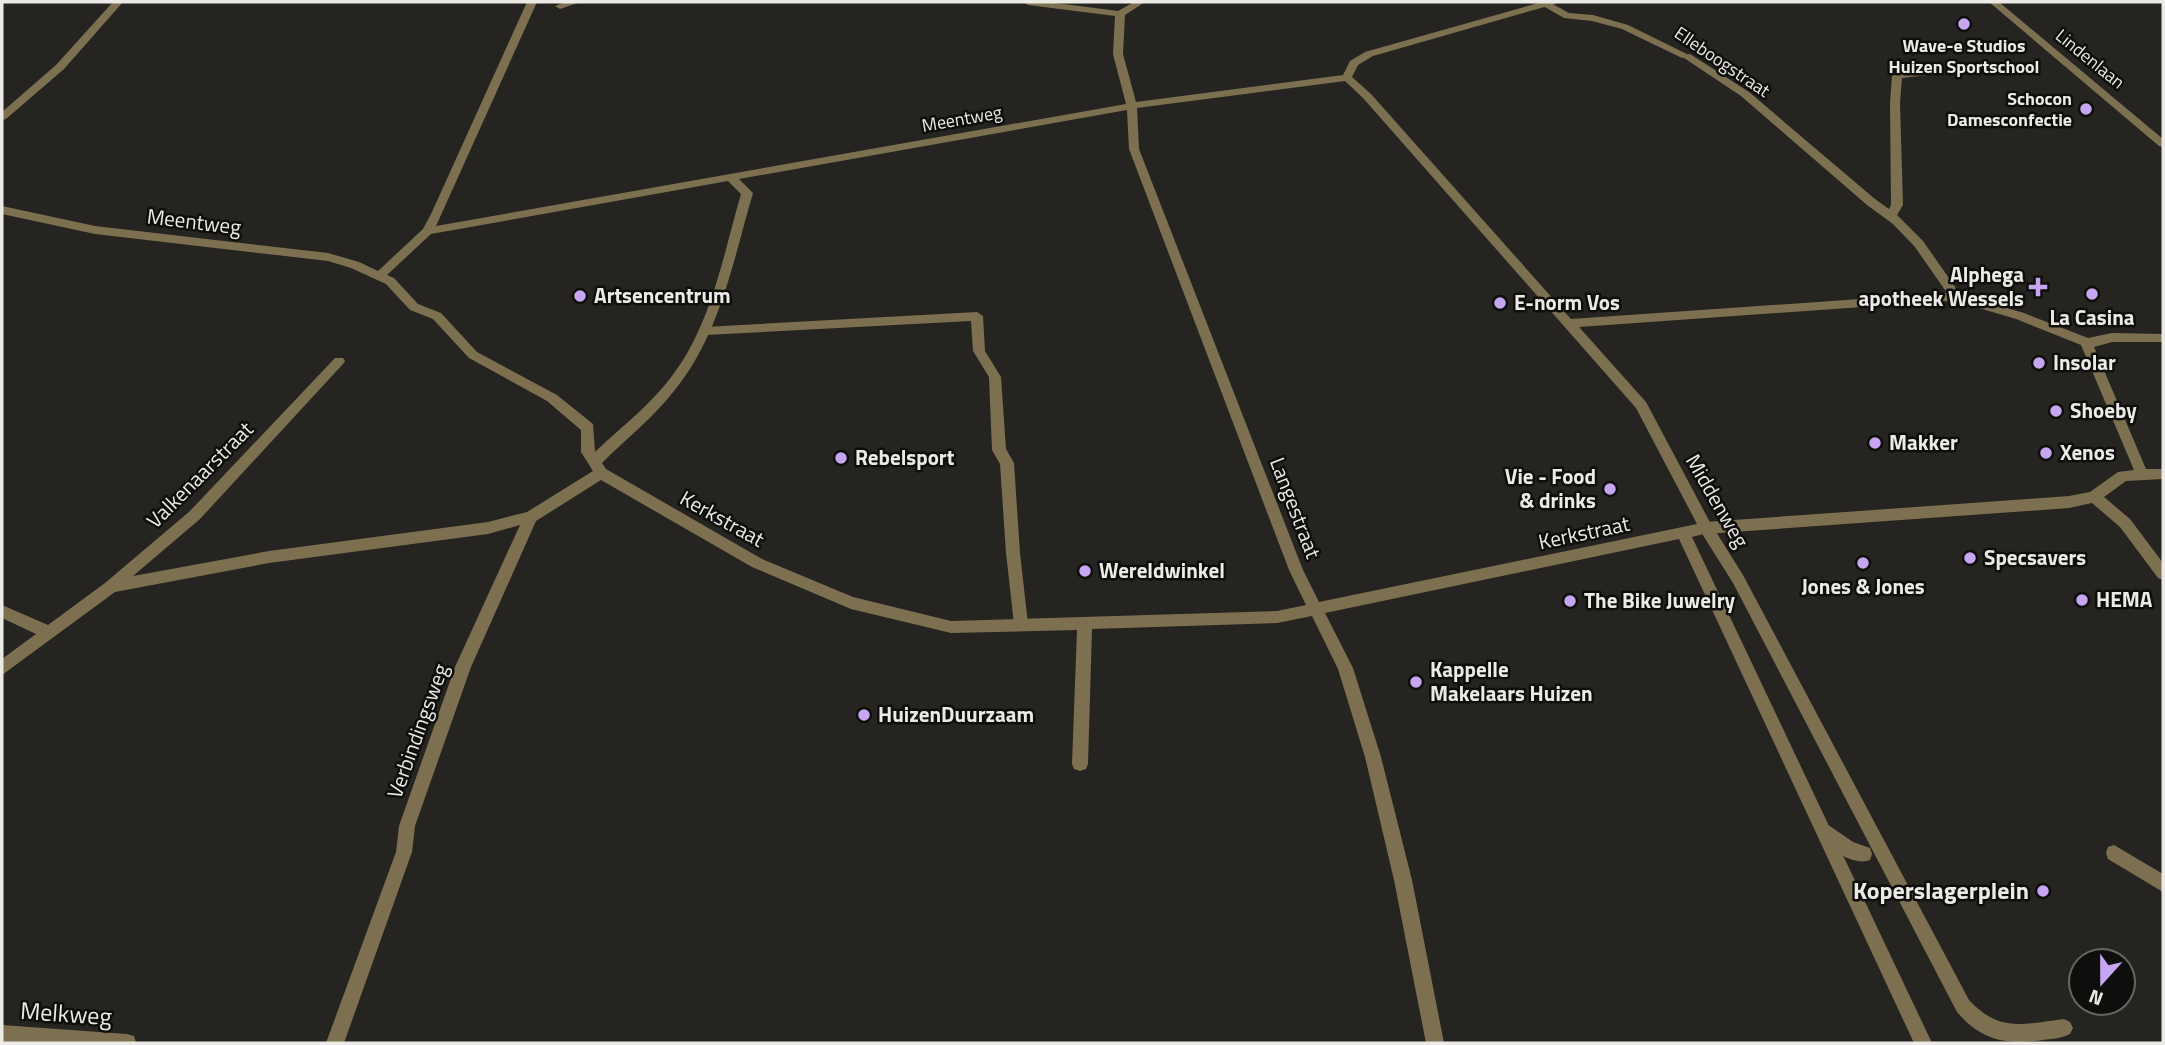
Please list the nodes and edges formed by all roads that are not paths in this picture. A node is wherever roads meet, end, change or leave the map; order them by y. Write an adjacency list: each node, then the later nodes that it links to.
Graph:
1 (118, 2): 13 (street)
2 (532, 2): 18 (street)
3 (575, 2): 8 (street)
4 (1028, 2): 9 (street)
5 (1140, 2): 9 (street)
6 (1994, 2): 14 (street, Lindenlaan)
7 (1549, 3): 11 (street); 17 (street, Elleboogstraat)
8 (561, 6)
9 (1120, 14): 12 (street, Langestraat)
10 (1937, 71): 17 (street)
11 (1347, 78): 12 (street, Meentweg); 21 (street, Middenweg)
12 (1132, 106): 15 (street, Meentweg); 35 (street, Langestraat)
13 (2, 117)
14 (2163, 144)
15 (731, 178): 18 (street, Meentweg); 22 (street)
16 (2, 210): 19 (street, Meentweg)
17 (1892, 214): 20 (street, Elleboogstraat)
18 (427, 230): 19 (street)
19 (380, 275): 26 (street, Meentweg)
20 (1956, 297): 21 (street); 24 (street)
21 (1570, 323): 31 (street, Middenweg)
22 (705, 331): 26 (street); 38 (street)
23 (2163, 338): 24 (street)
24 (2089, 343): 27 (street)
25 (339, 361): 34 (street, Valkenaarstraat)
26 (597, 468): 30 (street); 38 (street, Kerkstraat)
27 (2142, 474): 28 (street); 29 (street)
28 (2163, 474)
29 (2094, 497): 31 (street, Kerkstraat); 33 (street)
30 (531, 517): 34 (street); 49 (street, Verbindingsweg)
31 (1706, 528): 32 (street, Kerkstraat); 46 (street, Middenweg)
32 (1683, 533): 35 (street, Kerkstraat); 42 (street)
33 (2163, 574)
34 (110, 587): 39 (street, Valkenaarstraat)
35 (1315, 609): 37 (street, Kerkstraat); 50 (street, Langestraat)
36 (2, 611): 39 (street)
37 (1085, 622): 38 (street, Kerkstraat); 41 (street)
38 (1021, 624)
39 (48, 633): 40 (street, Valkenaarstraat)
40 (2, 668)
41 (1080, 764)
42 (1823, 829): 44 (street); 51 (street)
43 (2113, 853): 45 (street)
44 (1864, 854)
45 (2163, 884)
46 (2064, 1028)
47 (2, 1034): 48 (street, Melkweg)
48 (127, 1043)
49 (335, 1043)
50 (1435, 1043)
51 (1923, 1043)

